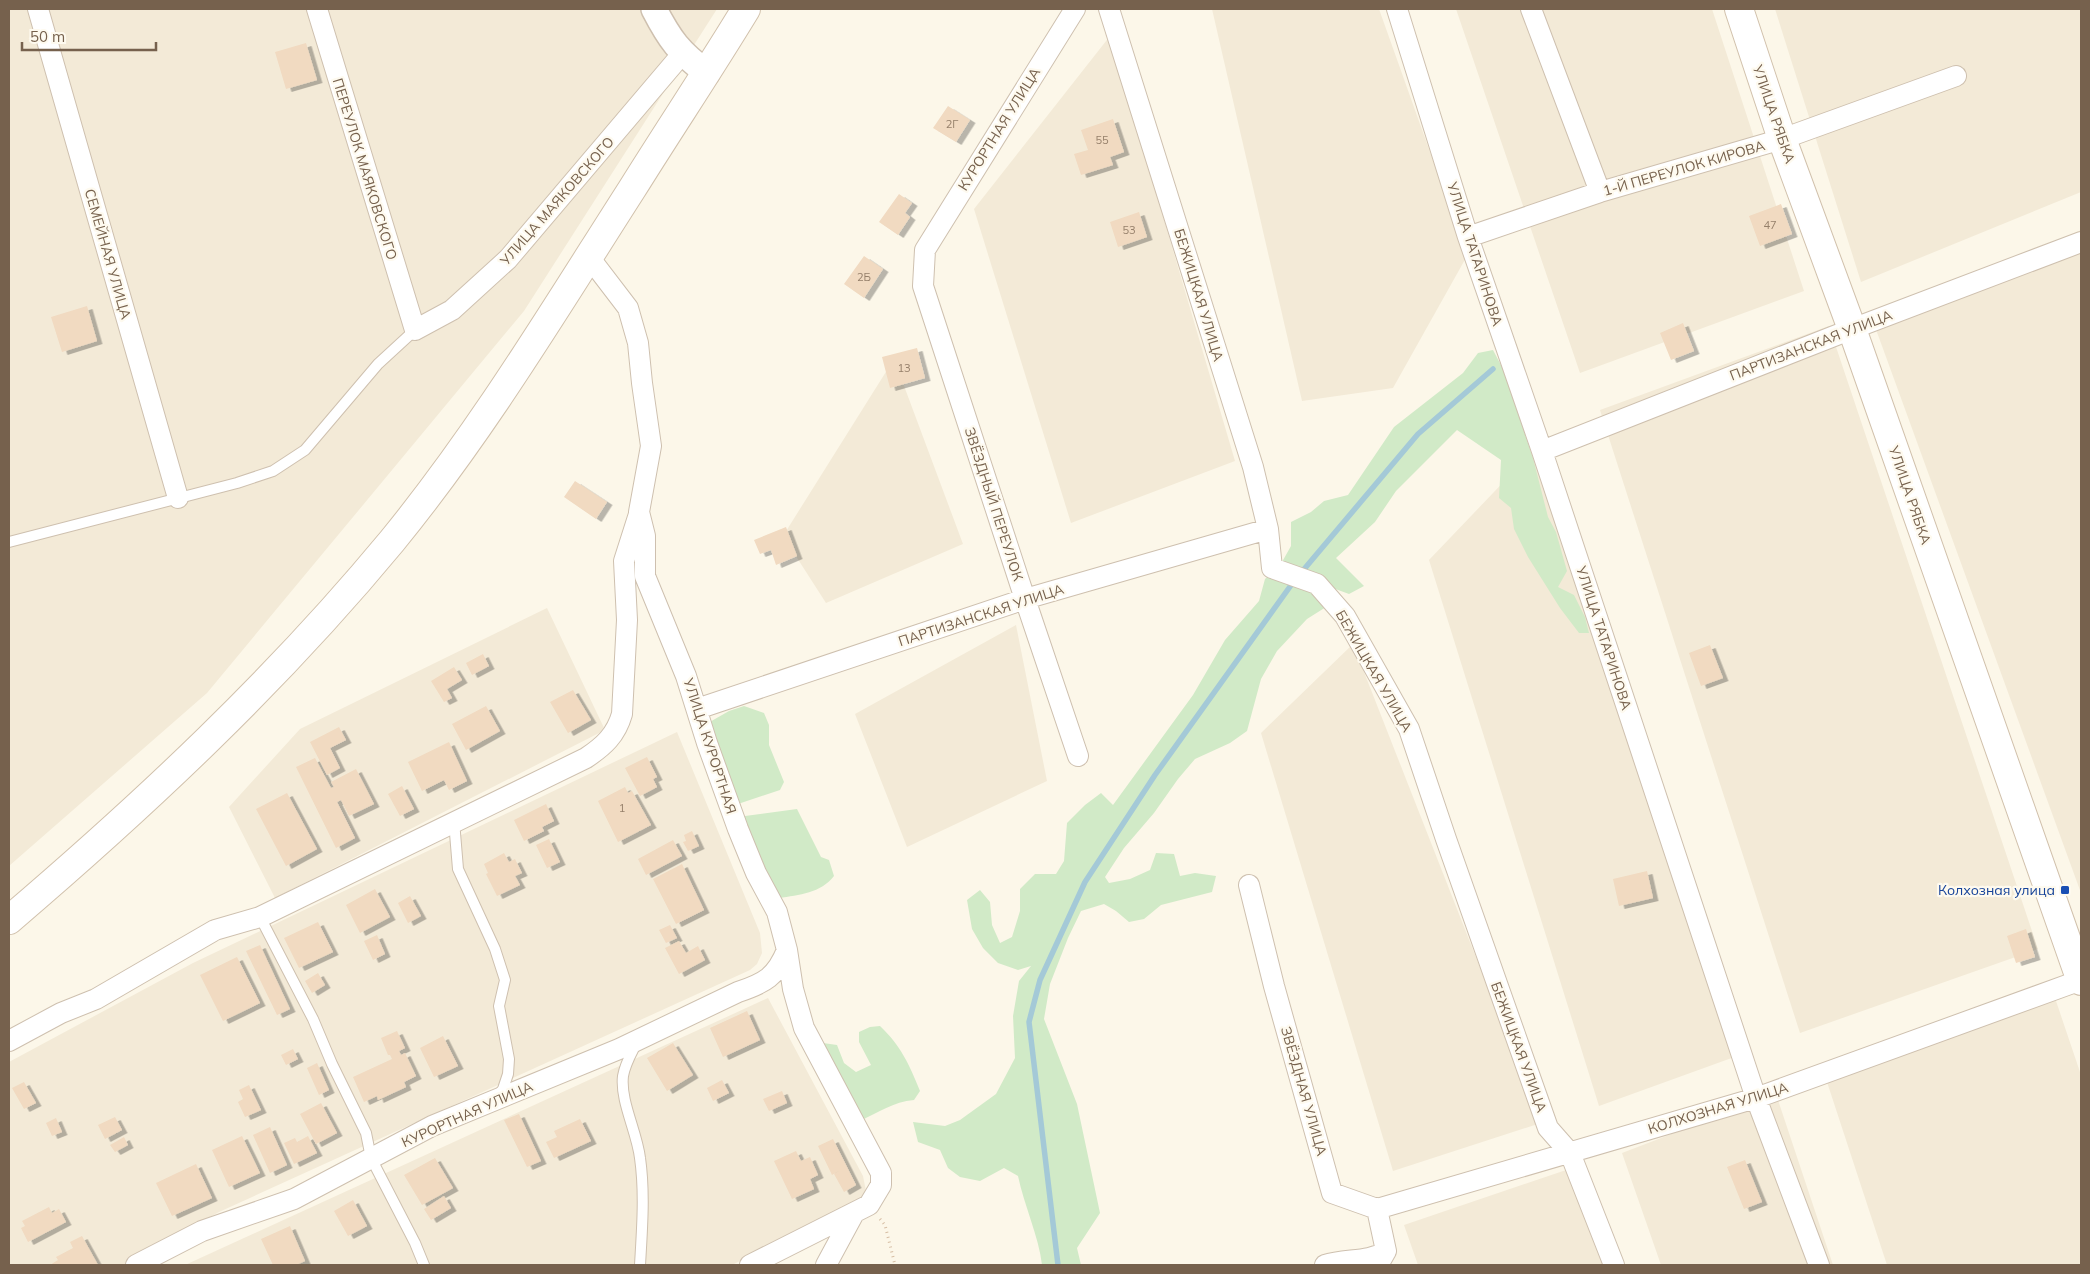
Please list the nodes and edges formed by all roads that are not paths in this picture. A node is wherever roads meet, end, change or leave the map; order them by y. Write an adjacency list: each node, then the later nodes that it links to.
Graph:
1 (38, 9): 22 (street, СЕМЕЙНАЯ УЛИЦА)
2 (317, 9): 20 (street, ПЕРЕУЛОК МАЯКОВСКОГО)
3 (654, 9): 10 (street)
4 (746, 9): 11 (main road)
5 (1075, 9): 17 (street, КУРОРТНАЯ УЛИЦА)
6 (1109, 9): 24 (street, БЕЖИЦКАЯ УЛИЦА)
7 (1397, 9): 15 (street, УЛИЦА ТАТАРИНОВА)
8 (1531, 9): 14 (street)
9 (1739, 9): 13 (main road, УЛИЦА РЯБКА)
10 (682, 54): 11 (street); 20 (street, УЛИЦА МАЯКОВСКОГО)
11 (707, 74): 18 (main road)
12 (1956, 76): 13 (street, 1-Й ПЕРЕУЛОК КИРОВА)
13 (1782, 140): 14 (street, 1-Й ПЕРЕУЛОК КИРОВА); 19 (main road, УЛИЦА РЯБКА)
14 (1600, 192): 15 (street, 1-Й ПЕРЕУЛОК КИРОВА)
15 (1468, 237): 21 (street, УЛИЦА ТАТАРИНОВА)
16 (2081, 242): 19 (street, ПАРТИЗАНСКАЯ УЛИЦА)
17 (925, 250): 26 (street, ЗВЁЗДНЫЙ ПЕРЕУЛОК)
18 (590, 257): 23 (street, УЛИЦА КУРОРТНАЯ); 32 (main road)
19 (1852, 329): 21 (street, ПАРТИЗАНСКАЯ УЛИЦА); 34 (main road, УЛИЦА РЯБКА)
20 (415, 330): 22 (lane)
21 (1542, 451): 37 (street, УЛИЦА ТАТАРИНОВА)
22 (178, 498): 25 (lane)
23 (639, 512): 27 (street, УЛИЦА КУРОРТНАЯ); 29 (street)
24 (1268, 529): 26 (street, ПАРТИЗАНСКАЯ УЛИЦА); 39 (street, БЕЖИЦКАЯ УЛИЦА)
25 (9, 542)
26 (1024, 599): 27 (street, ПАРТИЗАНСКАЯ УЛИЦА); 28 (street, ЗВЁЗДНЫЙ ПЕРЕУЛОК)
27 (697, 709): 33 (street, УЛИЦА КУРОРТНАЯ)
28 (1078, 756)
29 (454, 821): 31 (street); 38 (lane)
30 (1249, 885): 41 (street, ЗВЁЗДНАЯ УЛИЦА)
31 (260, 917): 36 (street); 40 (lane)
32 (9, 920)
33 (787, 950): 35 (street, КУРОРТНАЯ УЛИЦА); 42 (street, УЛИЦА КУРОРТНАЯ)
34 (2081, 980): 37 (street, КОЛХОЗНАЯ УЛИЦА)
35 (639, 1038): 38 (street, КУРОРТНАЯ УЛИЦА); 46 (lane)
36 (9, 1041)
37 (1756, 1098): 39 (street, КОЛХОЗНАЯ УЛИЦА); 51 (street, УЛИЦА ТАТАРИНОВА)
38 (496, 1100): 40 (street, КУРОРТНАЯ УЛИЦА)
39 (1570, 1153): 41 (street, КОЛХОЗНАЯ УЛИЦА); 50 (street, БЕЖИЦКАЯ УЛИЦА)
40 (371, 1158): 44 (street, КУРОРТНАЯ УЛИЦА); 45 (lane)
41 (1377, 1208): 43 (street)
42 (861, 1210): 47 (street); 48 (street, УЛИЦА КУРОРТНАЯ)
43 (1382, 1258): 49 (street)
44 (136, 1265)
45 (424, 1265)
46 (640, 1265)
47 (750, 1265)
48 (826, 1265)
49 (1325, 1265)
50 (1614, 1265)
51 (1819, 1265)

